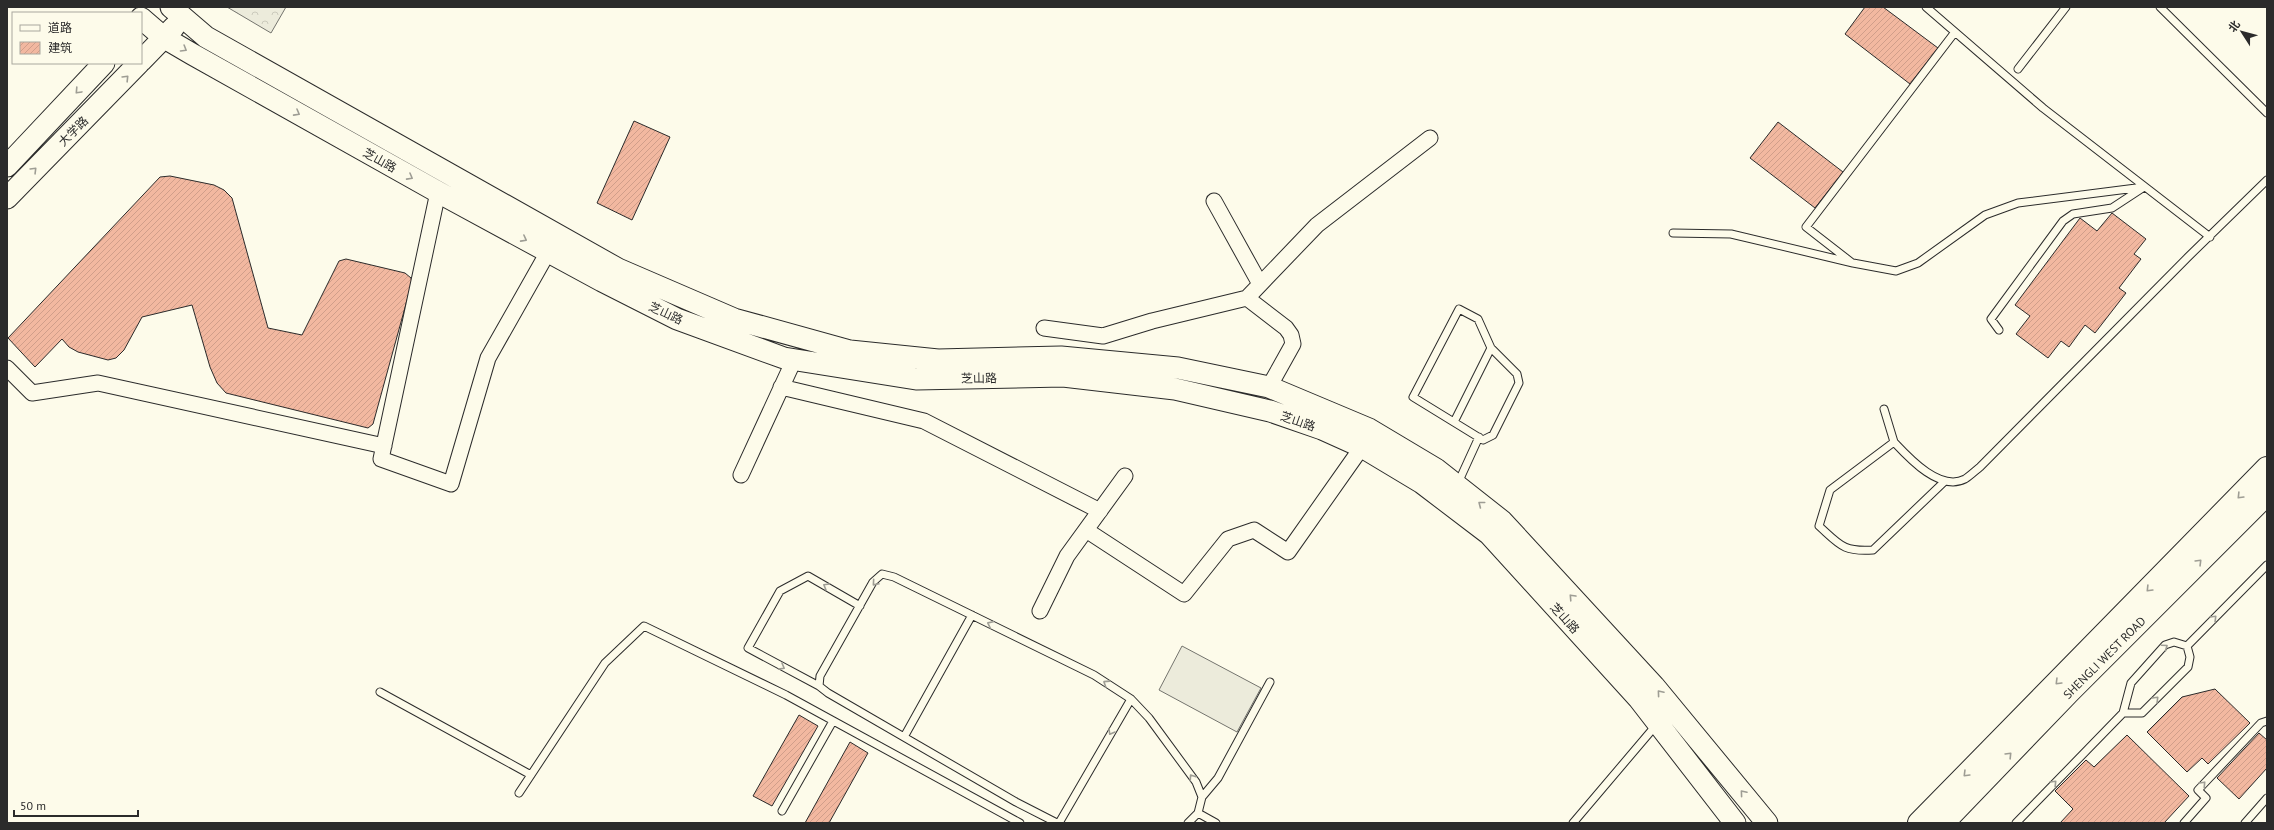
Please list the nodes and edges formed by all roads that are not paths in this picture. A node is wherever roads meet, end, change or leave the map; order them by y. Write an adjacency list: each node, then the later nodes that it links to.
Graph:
1 (1926, 7): 6 (lane)
2 (2066, 7): 11 (lane)
3 (2160, 7): 12 (lane)
4 (177, 13): 7 (main road, 大学路); 32 (main road)
5 (142, 15): 7 (main road, 芝山路)
6 (1955, 32): 16 (lane); 23 (lane)
7 (163, 37): 8 (main road, 大学路); 17 (main road, 芝山路, one-way to 17)
8 (142, 60)
9 (103, 64): 14 (main road, 大学路, one-way to 14)
10 (138, 64): 18 (main road, 大学路, one-way to 10)
11 (2018, 69)
12 (2267, 114)
13 (1430, 138): 24 (street)
14 (7, 166)
15 (2267, 180): 21 (lane)
16 (2144, 187): 21 (lane); 23 (lane); 27 (lane)
17 (438, 192): 22 (main road, 芝山路, one-way to 22); 37 (street)
18 (7, 198)
19 (1214, 200): 24 (street)
20 (1673, 233): 23 (lane)
21 (2210, 237): 42 (lane)
22 (548, 252): 29 (main road, 芝山路); 37 (street)
23 (1853, 263)
24 (1260, 284): 25 (street)
25 (1247, 298): 26 (street); 32 (street)
26 (1044, 328)
27 (2000, 330)
28 (1491, 348): 34 (lane); 34 (lane); 35 (lane)
29 (794, 360): 31 (street); 38 (main road, 芝山路)
30 (7, 368): 37 (street)
31 (781, 387): 40 (street); 45 (street)
32 (1269, 387): 43 (main road)
33 (1884, 408): 36 (lane)
34 (1454, 422): 35 (lane)
35 (1479, 437): 43 (lane)
36 (1894, 442): 42 (lane); 42 (lane)
37 (384, 446)
38 (1362, 447): 46 (street); 59 (main road, 芝山路)
39 (2267, 468): 67 (main road, one-way to 67)
40 (741, 475)
41 (1125, 476): 45 (street)
42 (1945, 481)
43 (1457, 485): 74 (main road, one-way to 43)
44 (2267, 494): 67 (main road, SHENGLI WEST ROAD, one-way to 44)
45 (1100, 511): 46 (street)
46 (1086, 530): 49 (street)
47 (2267, 565): 51 (lane, one-way to 47)
48 (860, 606): 50 (lane, one-way to 48); 53 (lane); 53 (lane, one-way to 53)
49 (1040, 611)
50 (972, 615): 55 (lane, one-way to 50); 60 (lane)
51 (2187, 646): 56 (lane, one-way to 51); 56 (lane, one-way to 51)
52 (1270, 682): 63 (lane)
53 (819, 686): 60 (lane)
54 (380, 692): 61 (lane)
55 (1131, 699): 63 (lane, one-way to 55); 69 (lane, one-way to 69)
56 (2123, 713): 76 (lane, one-way to 56)
57 (833, 721): 61 (lane); 65 (lane); 68 (lane)
58 (2267, 721): 77 (lane, one-way to 58)
59 (1657, 723): 72 (lane); 73 (main road, 芝山路)
60 (904, 737): 69 (lane)
61 (531, 775): 62 (lane)
62 (519, 794)
63 (1202, 797): 66 (lane)
64 (2267, 798): 78 (lane)
65 (782, 811)
66 (1198, 813): 70 (lane); 71 (lane)
67 (1931, 819): 75 (main road)
68 (1020, 823)
69 (1058, 823)
70 (1188, 823)
71 (1216, 823)
72 (1573, 823)
73 (1735, 823)
74 (1768, 823)
75 (1909, 823)
76 (2016, 823)
77 (2184, 823)
78 (2245, 823)

